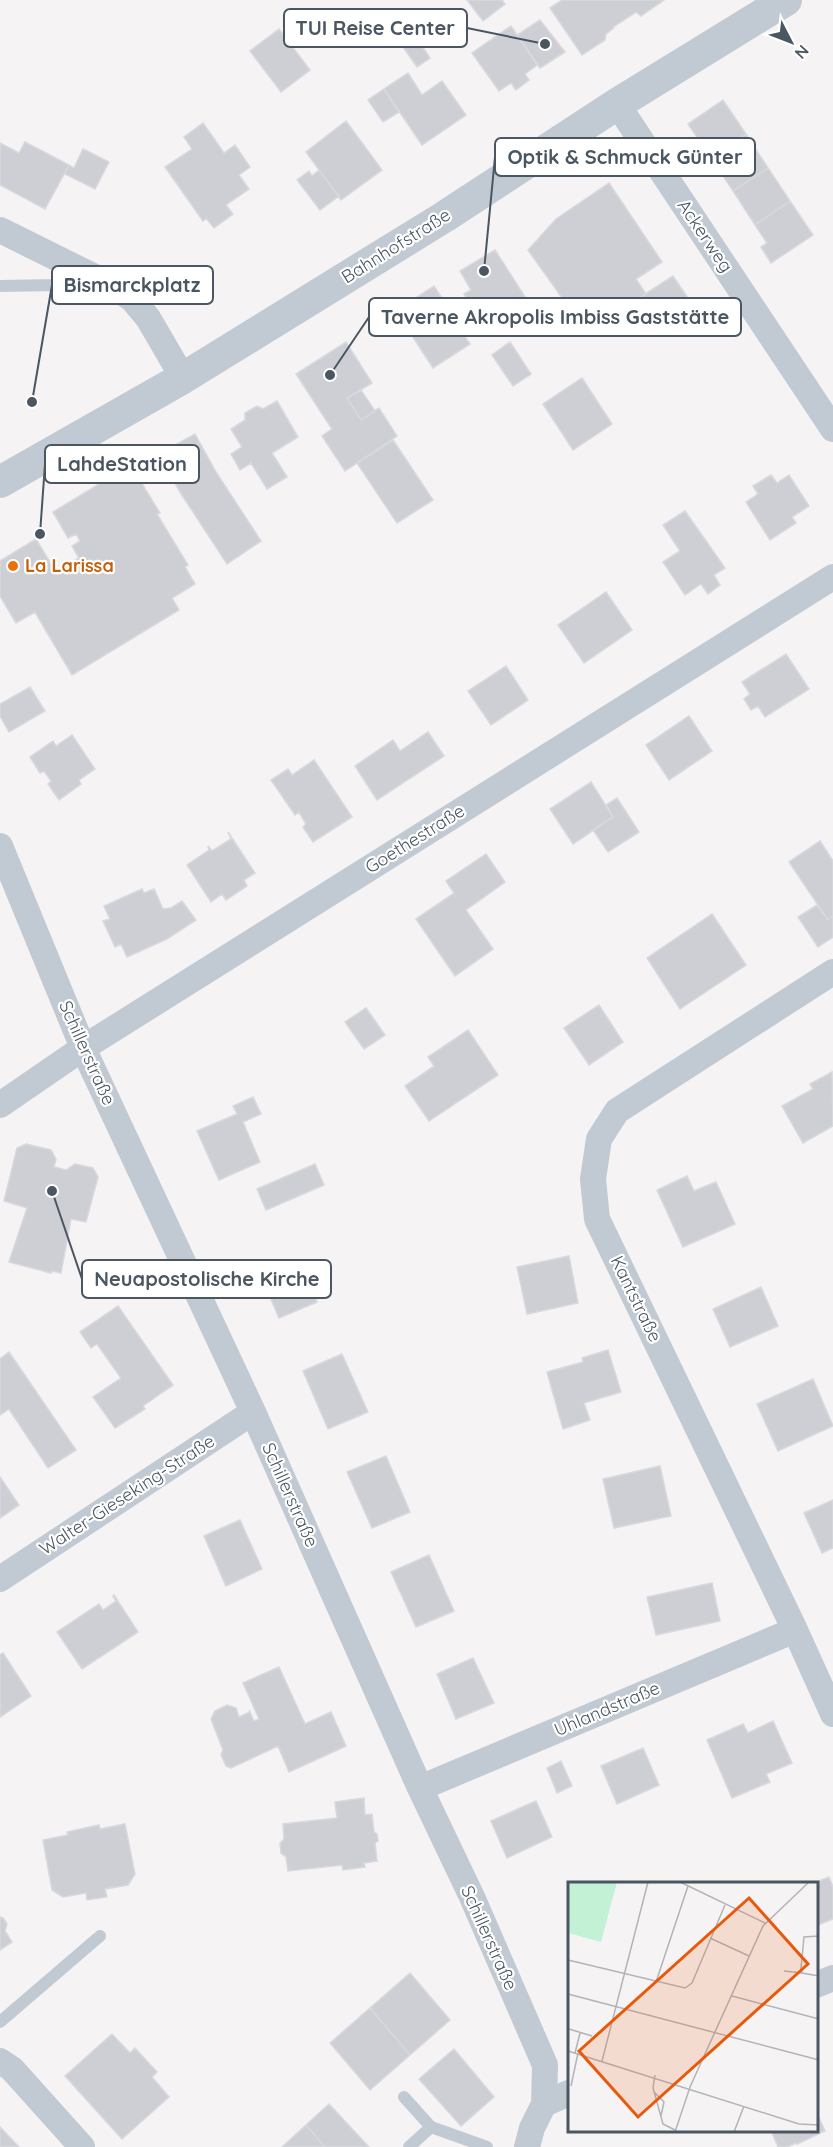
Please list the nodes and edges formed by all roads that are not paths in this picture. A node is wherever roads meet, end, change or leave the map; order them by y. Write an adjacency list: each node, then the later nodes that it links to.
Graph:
1 (786, 0): 2 (street, Bahnhofstraße)
2 (617, 104): 6 (street, Bahnhofstraße); 7 (street, Ackerweg)
3 (0, 230): 4 (street)
4 (70, 264): 5 (lane); 6 (street)
5 (0, 286)
6 (183, 378): 8 (street, Bahnhofstraße)
7 (833, 429)
8 (0, 482)
9 (833, 577): 12 (street, Goethestraße)
10 (0, 846): 12 (street, Schillerstraße)
11 (831, 978): 16 (street, Kantstraße)
12 (83, 1048): 13 (street, Goethestraße); 14 (street, Schillerstraße)
13 (0, 1105)
14 (253, 1412): 15 (street, Walter-Gieseking-Straße); 18 (street, Schillerstraße)
15 (0, 1579)
16 (795, 1630): 17 (street, Kantstraße); 18 (street, Uhlandstraße)
17 (833, 1714)
18 (420, 1788): 26 (street, Schillerstraße)
19 (100, 1936): 22 (lane)
20 (833, 1978): 21 (street)
21 (818, 1984)
22 (0, 2022)
23 (0, 2061): 28 (street)
24 (568, 2093): 26 (street)
25 (404, 2097): 27 (lane)
26 (544, 2104): 31 (street, Schillerstraße)
27 (431, 2127): 29 (lane); 30 (lane)
28 (82, 2147)
29 (409, 2147)
30 (487, 2147)
31 (527, 2147)

